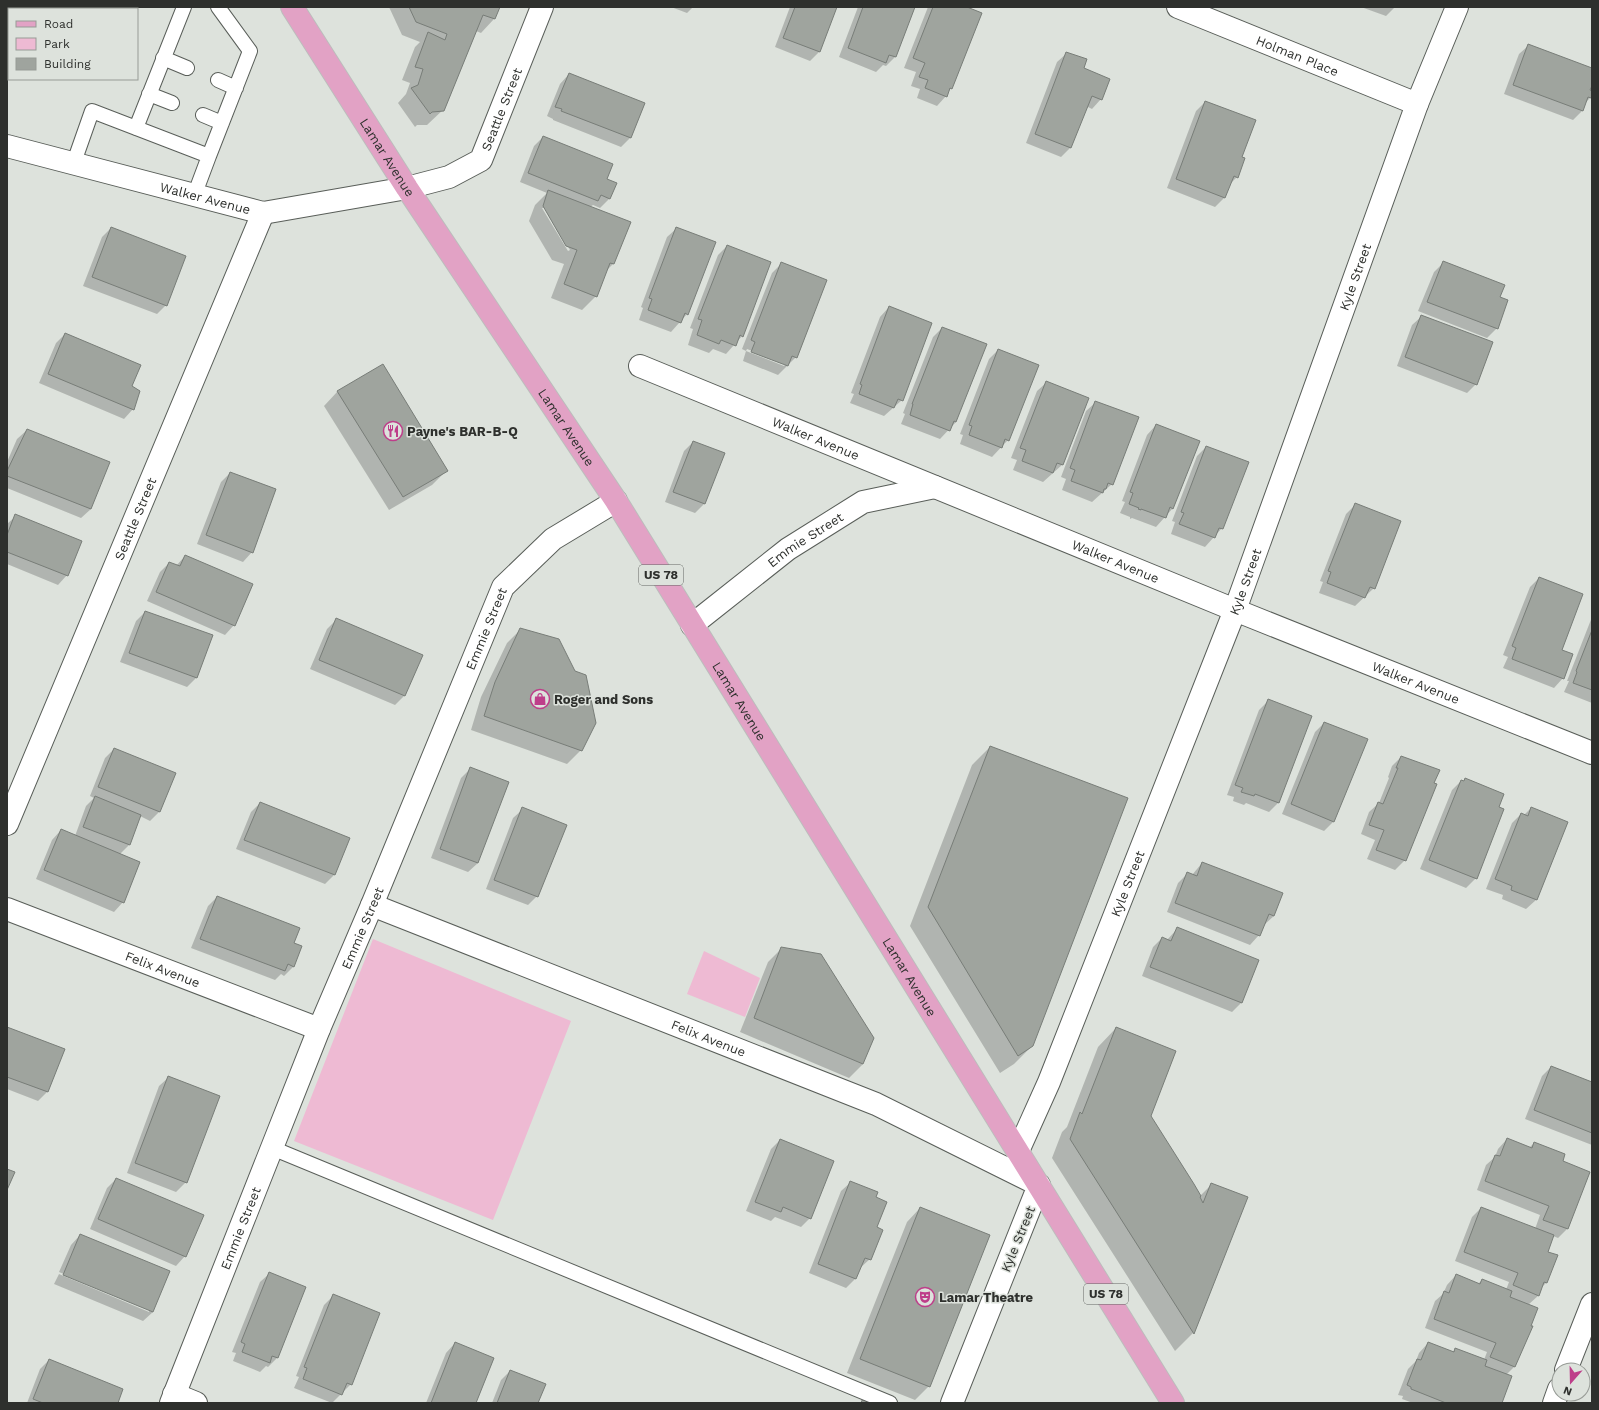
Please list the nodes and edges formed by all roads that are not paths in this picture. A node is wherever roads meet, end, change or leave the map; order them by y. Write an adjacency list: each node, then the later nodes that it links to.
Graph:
1 (184, 7): 7 (lane)
2 (218, 7): 10 (lane)
3 (292, 7): 20 (main road, Lamar Avenue / US 78)
4 (542, 7): 20 (street, Seattle Street)
5 (1178, 7): 13 (street, Holman Place)
6 (1457, 7): 13 (street, Kyle Street)
7 (163, 58): 8 (lane); 11 (lane)
8 (187, 68)
9 (218, 80): 10 (lane)
10 (236, 88): 15 (lane)
11 (149, 94): 12 (lane); 16 (lane)
12 (172, 103)
13 (1417, 104): 26 (street, Kyle Street)
14 (203, 115): 15 (lane)
15 (222, 123): 18 (lane)
16 (136, 128): 18 (lane); 19 (lane)
17 (7, 146): 19 (street, Walker Avenue)
18 (210, 156): 21 (lane)
19 (73, 165): 21 (street, Walker Avenue)
20 (407, 188): 22 (street, Walker Avenue); 25 (main road, Lamar Avenue / US 78)
21 (194, 196): 22 (street, Walker Avenue)
22 (263, 213): 29 (street, Seattle Street)
23 (640, 366): 24 (street, Walker Avenue)
24 (935, 487): 26 (street, Walker Avenue); 27 (street, Emmie Street)
25 (616, 501): 27 (main road, Lamar Avenue / US 78); 30 (street, Emmie Street)
26 (1235, 610): 28 (street, Walker Avenue); 34 (street, Kyle Street)
27 (692, 625): 34 (main road, Lamar Avenue / US 78)
28 (1592, 753)
29 (7, 824)
30 (372, 905): 32 (street, Emmie Street); 35 (street, Felix Avenue)
31 (7, 909): 32 (street, Felix Avenue)
32 (319, 1029): 33 (street, Emmie Street)
33 (272, 1148): 38 (street, Emmie Street); 40 (lane)
34 (1018, 1151): 35 (main road, Lamar Avenue / US 78)
35 (1040, 1186): 41 (street, Kyle Street); 42 (main road, Lamar Avenue / US 78)
36 (1592, 1304): 37 (street)
37 (1569, 1362)
38 (172, 1399): 39 (street)
39 (196, 1403)
40 (890, 1403)
41 (952, 1403)
42 (1174, 1403)

